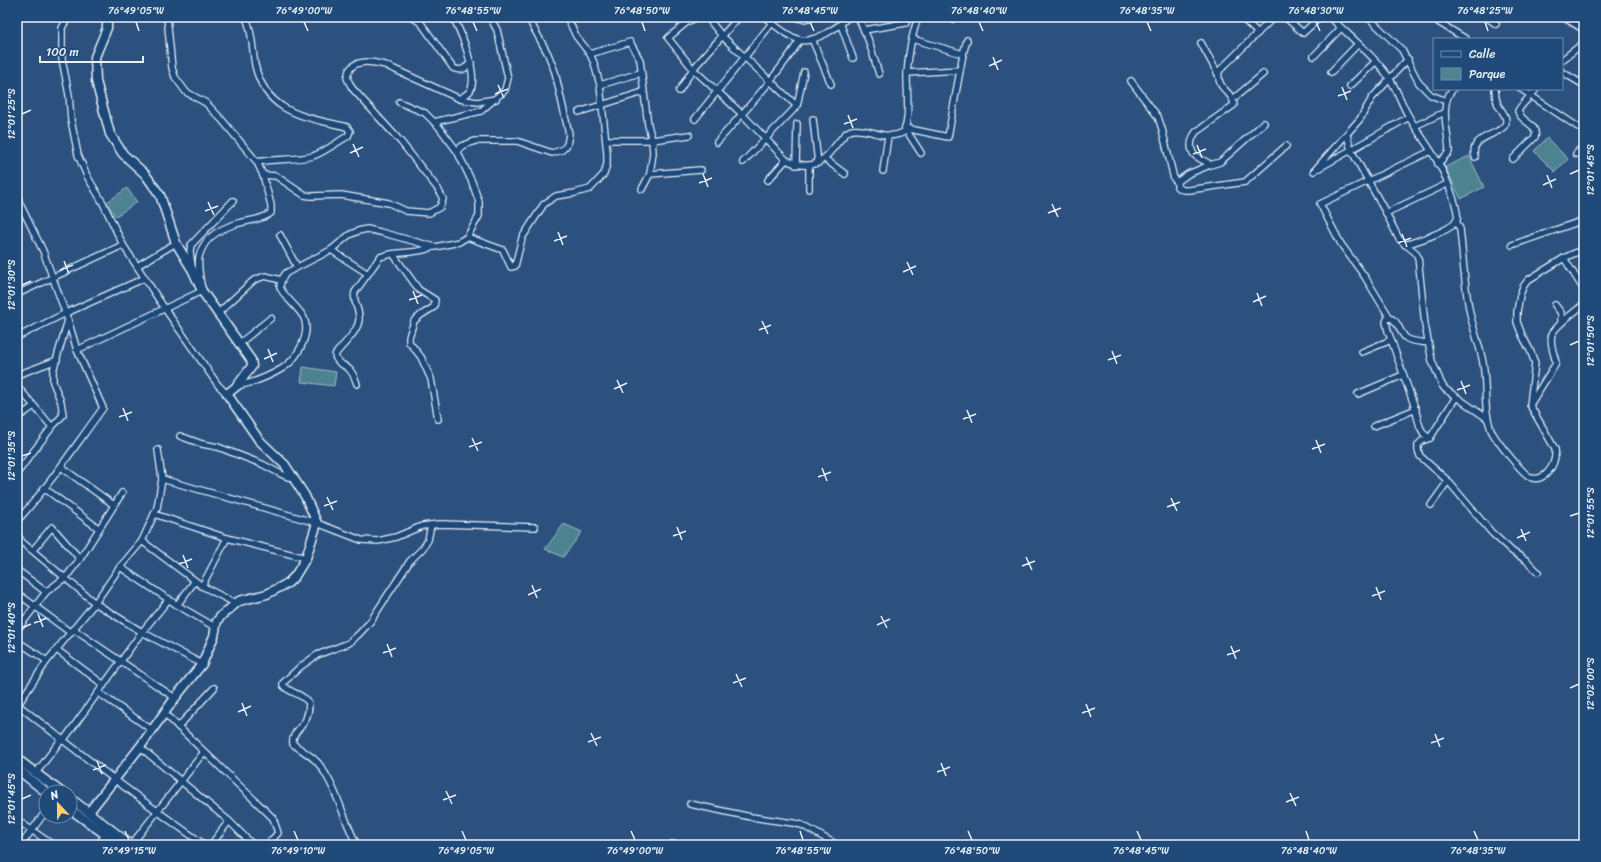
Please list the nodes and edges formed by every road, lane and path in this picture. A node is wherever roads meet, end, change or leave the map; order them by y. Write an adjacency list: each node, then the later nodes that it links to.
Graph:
1 (20, 17): 29 (street)
2 (68, 17): 146 (street)
3 (107, 17): 145 (street)
4 (167, 17): 121 (street)
5 (246, 17): 121 (street)
6 (412, 17): 55 (street)
7 (453, 17): 55 (street)
8 (490, 17): 83 (street)
9 (530, 17): 112 (street)
10 (567, 17): 47 (street)
11 (696, 17): 56 (street)
12 (707, 17): 38 (street)
13 (739, 17): 38 (street)
14 (765, 17): 30 (street)
15 (795, 17): 16 (street)
16 (813, 17)
17 (848, 17): 33 (street)
18 (858, 17): 36 (street)
19 (918, 17): 41 (street)
20 (1242, 17): 37 (street)
21 (1274, 17): 37 (street)
22 (1285, 17): 23 (street)
23 (1320, 17)
24 (1330, 17): 34 (street)
25 (1368, 17): 52 (street)
26 (1430, 17): 40 (street)
27 (1486, 17): 32 (street)
28 (1566, 17): 35 (street)
29 (17, 22)
30 (772, 23): 42 (street); 49 (street)
31 (906, 23): 36 (street)
32 (1496, 24)
33 (841, 25): 39 (street); 51 (street)
34 (1341, 28): 46 (street); 50 (street)
35 (1584, 28)
36 (864, 30): 63 (street)
37 (1258, 33): 65 (street)
38 (722, 36): 49 (street); 56 (street)
39 (812, 38): 42 (street); 69 (street)
40 (1464, 38)
41 (912, 39): 48 (street); 60 (street)
42 (800, 40): 67 (street)
43 (967, 40): 48 (street)
44 (1584, 40): 53 (street)
45 (1201, 43): 65 (street)
46 (1358, 44): 54 (street); 59 (street)
47 (590, 54): 62 (street); 70 (street)
48 (963, 54): 57 (street)
49 (745, 56): 67 (street); 80 (street)
50 (1314, 56)
51 (853, 58)
52 (1408, 59): 66 (street); 85 (street)
53 (1563, 59)
54 (1376, 62): 66 (street); 72 (street)
55 (471, 63): 82 (street)
56 (693, 70): 78 (street); 80 (street)
57 (960, 70): 60 (street); 100 (street)
58 (804, 72): 88 (street)
59 (1331, 72)
60 (907, 73): 100 (street)
61 (1563, 73): 71 (street)
62 (640, 74): 70 (street); 79 (street)
63 (880, 74)
64 (1263, 74): 84 (street)
65 (1219, 75): 84 (street)
66 (1389, 78): 92 (street); 103 (street)
67 (770, 80): 88 (street); 91 (street)
68 (1131, 81): 135 (street)
69 (831, 84)
70 (600, 85): 87 (street)
71 (1584, 85)
72 (1350, 86)
73 (1452, 90): 85 (street)
74 (1495, 90): 117 (street)
75 (1522, 90): 81 (street)
76 (1535, 90): 81 (street)
77 (17, 91): 95 (street)
78 (678, 91)
79 (643, 92): 87 (street); 107 (street)
80 (717, 92): 91 (street); 93 (street)
81 (1531, 96): 101 (street); 119 (street)
82 (460, 99): 83 (street); 132 (street)
83 (496, 99): 96 (street)
84 (1233, 99): 126 (street)
85 (1446, 101): 90 (street)
86 (399, 102): 96 (street)
87 (602, 105): 89 (street); 106 (street)
88 (797, 106): 105 (street)
89 (579, 112)
90 (1446, 112): 99 (street); 125 (street)
91 (742, 114): 105 (street); 108 (street)
92 (1409, 117): 99 (street); 111 (street)
93 (695, 119)
94 (813, 119): 123 (street)
95 (17, 120): 114 (street)
96 (434, 122): 112 (street)
97 (1264, 123): 126 (street)
98 (797, 124): 124 (street)
99 (1415, 126): 113 (street)
100 (905, 128): 104 (street); 115 (street)
101 (1584, 131)
102 (689, 135): 107 (street)
103 (1347, 135): 111 (street); 111 (street)
104 (888, 136): 118 (street); 129 (street)
105 (766, 138): 120 (street); 122 (street)
106 (606, 140): 107 (street); 144 (street)
107 (652, 140): 130 (street)
108 (717, 142)
109 (1584, 145): 116 (street)
110 (1286, 146): 135 (street)
111 (1351, 150): 134 (street)
112 (457, 151): 144 (street)
113 (1431, 151): 125 (street); 134 (street)
114 (17, 153): 158 (street)
115 (921, 153)
116 (1576, 154)
117 (1475, 157)
118 (825, 159): 123 (street); 131 (street)
119 (1513, 159)
120 (786, 160): 124 (street); 133 (street)
121 (257, 162): 132 (street)
122 (743, 162)
123 (818, 163): 127 (street)
124 (796, 164): 127 (street)
125 (1438, 164): 136 (street)
126 (1210, 165): 135 (street)
127 (809, 166): 138 (street)
128 (701, 170): 130 (street)
129 (883, 171)
130 (650, 174): 137 (street)
131 (845, 174)
132 (263, 175): 162 (street)
133 (768, 180)
134 (1369, 181): 140 (street); 170 (street)
135 (1177, 182)
136 (1447, 184): 140 (street); 142 (street)
137 (642, 189)
138 (809, 189)
139 (233, 201): 156 (street)
140 (1386, 213): 147 (street)
141 (1584, 220): 148 (street)
142 (1456, 221): 147 (street); 192 (street)
143 (280, 236): 155 (street)
144 (467, 237): 149 (street)
145 (176, 243): 154 (street); 156 (street)
146 (123, 245): 154 (street); 158 (street)
147 (1405, 245): 176 (street)
148 (1512, 246)
149 (433, 247): 151 (street); 152 (street)
150 (1584, 249): 153 (street)
151 (331, 250): 155 (street); 157 (street)
152 (392, 254): 157 (street); 193 (street)
153 (1564, 258): 161 (street); 188 (street)
154 (137, 266): 159 (street)
155 (297, 267): 160 (street)
156 (193, 271): 162 (street)
157 (368, 274): 182 (street)
158 (53, 278): 163 (street); 167 (street)
159 (145, 278): 166 (street); 167 (street)
160 (282, 280): 168 (street); 184 (street)
161 (1584, 290)
162 (202, 291): 166 (street); 168 (street)
163 (17, 294)
164 (1584, 304): 172 (street)
165 (1555, 305): 172 (street)
166 (165, 309): 177 (street); 185 (street)
167 (66, 313): 171 (street); 173 (street)
168 (217, 314): 175 (street)
169 (271, 318): 175 (street)
170 (1390, 318): 174 (street); 176 (street)
171 (68, 320): 177 (street); 179 (street)
172 (1561, 324): 188 (street)
173 (17, 337)
174 (1391, 340): 178 (street); 181 (street)
175 (240, 343): 184 (street)
176 (1428, 343): 187 (street)
177 (77, 350): 200 (street)
178 (1362, 352)
179 (57, 360): 180 (street); 195 (street)
180 (17, 375)
181 (1403, 375): 186 (street); 190 (street)
182 (357, 384)
183 (17, 386): 189 (street)
184 (237, 386): 185 (street)
185 (227, 394): 202 (street)
186 (1358, 394)
187 (1456, 397): 192 (street); 197 (street)
188 (1530, 404): 192 (street)
189 (34, 406): 191 (street); 195 (street)
190 (1416, 409): 194 (street); 197 (street)
191 (17, 418)
192 (1488, 418)
193 (438, 420)
194 (1374, 426)
195 (52, 427): 201 (street)
196 (180, 436): 202 (street)
197 (1430, 438): 204 (street)
198 (158, 450): 203 (street)
199 (17, 459): 201 (street)
200 (61, 467): 205 (street); 207 (street)
201 (19, 470)
202 (292, 476): 211 (street)
203 (162, 479): 209 (street); 211 (street)
204 (1448, 481): 208 (street); 223 (street)
205 (44, 488): 210 (street); 214 (street)
206 (122, 493): 207 (street)
207 (114, 505): 214 (street)
208 (1431, 505)
209 (154, 514): 216 (street); 217 (street)
210 (17, 521)
211 (317, 523): 212 (street); 219 (street)
212 (431, 525): 213 (street); 280 (street)
213 (535, 527)
214 (98, 528): 220 (street)
215 (17, 534): 218 (street)
216 (227, 538): 219 (street); 226 (street)
217 (142, 541): 221 (street); 225 (street)
218 (33, 550): 220 (street); 224 (street)
219 (306, 558): 231 (street)
220 (80, 559): 224 (street)
221 (120, 567): 229 (street); 230 (street)
222 (17, 570): 227 (street)
223 (1538, 572)
224 (66, 578): 227 (street); 230 (street)
225 (195, 581): 226 (street); 232 (street)
226 (202, 586): 231 (street)
227 (46, 592): 233 (street)
228 (17, 593): 233 (street)
229 (169, 599): 232 (street); 237 (street)
230 (95, 603): 236 (street); 237 (street)
231 (235, 603): 234 (street)
232 (177, 605): 234 (street)
233 (35, 606): 235 (street); 236 (street)
234 (215, 628): 242 (street)
235 (17, 630)
236 (72, 631): 239 (street); 241 (street)
237 (142, 632): 241 (street); 242 (street)
238 (17, 641): 240 (street)
239 (57, 650): 240 (street); 243 (street)
240 (47, 661): 247 (street)
241 (120, 662): 243 (street); 246 (street)
242 (202, 664): 246 (street)
243 (104, 685): 245 (street)
244 (214, 688): 249 (street)
245 (99, 693): 250 (street); 251 (street)
246 (174, 698): 248 (street)
247 (17, 705): 251 (street)
248 (164, 713): 249 (street); 250 (street)
249 (178, 727): 253 (street)
250 (152, 730): 252 (street)
251 (62, 740): 256 (street); 257 (street)
252 (140, 747): 257 (street); 258 (street)
253 (204, 752): 258 (street); 279 (street)
254 (17, 759): 256 (street)
255 (17, 770): 260 (street)
256 (36, 773): 259 (street)
257 (115, 780): 263 (street); 264 (street)
258 (181, 782): 264 (street); 267 (street)
259 (50, 784)
260 (38, 786)
261 (78, 804): 263 (street)
262 (690, 804): 281 (street)
263 (89, 812): 270 (street)
264 (157, 812): 275 (street); 276 (street)
265 (78, 814): 270 (street)
266 (17, 820): 269 (street)
267 (229, 821): 277 (street); 278 (street)
268 (38, 822): 269 (street)
269 (32, 830): 271 (street); 272 (street)
270 (108, 831): 273 (street); 274 (street); 275 (street)
271 (21, 845)
272 (53, 845)
273 (98, 845)
274 (120, 845)
275 (131, 845)
276 (205, 845)
277 (211, 845)
278 (253, 845)
279 (267, 845)
280 (357, 845)
281 (837, 845)

